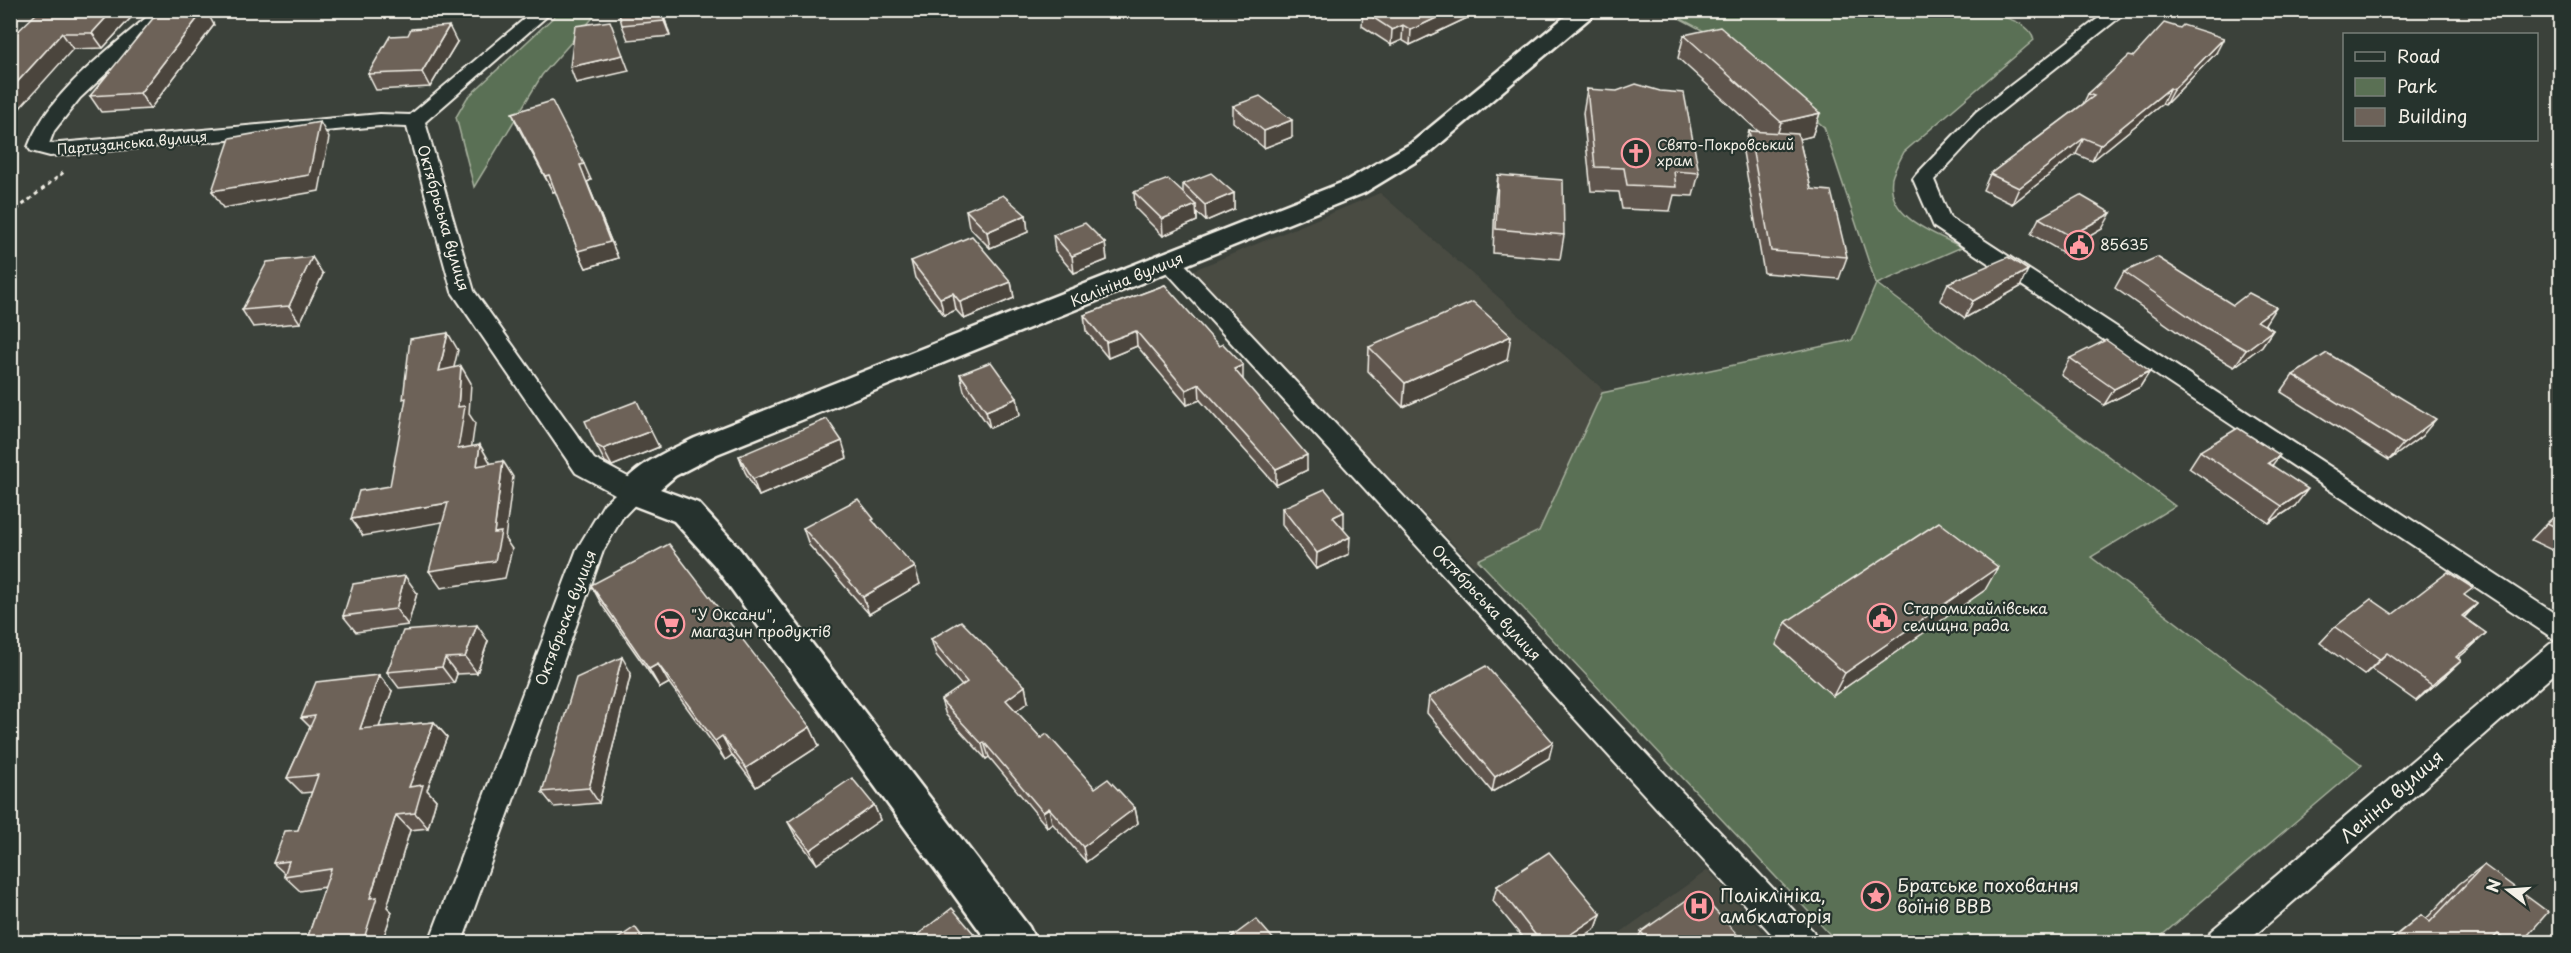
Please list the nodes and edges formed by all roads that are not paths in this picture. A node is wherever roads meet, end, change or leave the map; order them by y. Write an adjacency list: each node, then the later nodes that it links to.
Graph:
1 (166, 10): 5 (street, Партизанська вулиця)
2 (546, 10): 5 (street)
3 (1588, 10): 6 (street, Калініна вулиця)
4 (2121, 10): 8 (street)
5 (415, 120): 7 (street, Октябрьська вулиця)
6 (1171, 263): 7 (street, Калініна вулиця); 12 (street, Октябрьська вулиця)
7 (634, 492): 10 (street, Октябрьска вулиця); 11 (street)
8 (2560, 632)
9 (2560, 652): 13 (street, Леніна вулиця)
10 (446, 942)
11 (1014, 942)
12 (1801, 942)
13 (2223, 942)

